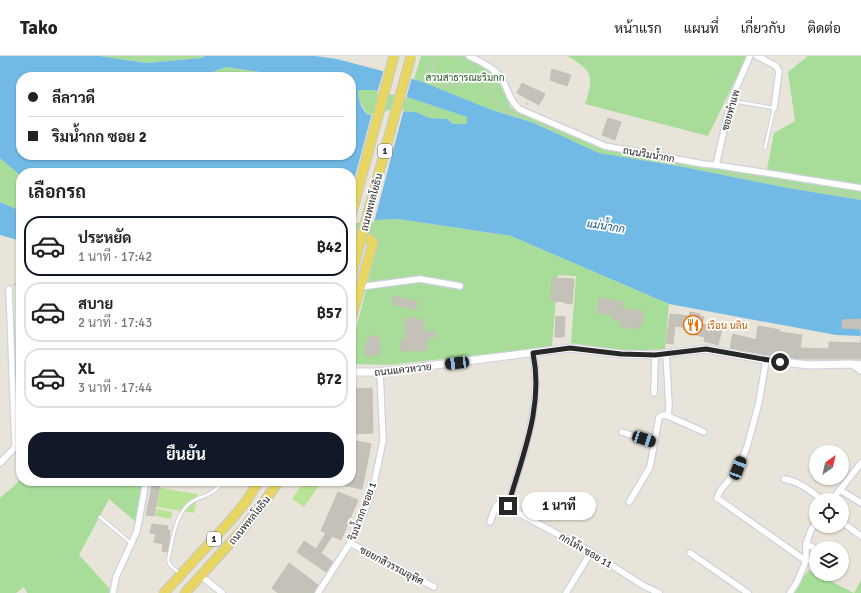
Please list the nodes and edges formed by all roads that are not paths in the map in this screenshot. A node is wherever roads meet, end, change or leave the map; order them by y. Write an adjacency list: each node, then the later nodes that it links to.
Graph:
1 (394, 56): 11 (main road, ถนนพหลโยธิน / 1)
2 (411, 56): 13 (main road, ถนนพหลโยธิน / 1, bridge)
3 (469, 56): 9 (street, ถนนริมน้ำกก)
4 (750, 56): 6 (street, ซอยทำแพ)
5 (757, 56): 7 (street)
6 (731, 100): 7 (lane); 9 (street, ซอยทำแพ)
7 (774, 108): 8 (lane)
8 (765, 148)
9 (716, 165): 10 (street, ถนนริมน้ำกก)
10 (861, 188)
11 (356, 197)
12 (356, 235): 15 (main road)
13 (356, 260)
14 (460, 286): 15 (street)
15 (360, 287): 17 (main road)
16 (9, 289): 32 (street)
17 (356, 301)
18 (533, 353): 20 (street, ถนนแควหวาย); 26 (street, ถนนแควหวาย); 45 (street)
19 (666, 354): 20 (street, ถนนแควหวาย); 21 (street, ถนนแควหวาย); 28 (street)
20 (655, 355): 27 (street)
21 (766, 360): 22 (street, ถนนแควหวาย); 57 (street)
22 (850, 364): 23 (street, ถนนแควหวาย); 24 (street)
23 (861, 365)
24 (861, 371)
25 (356, 372): 26 (street, ถนนแควหวาย)
26 (380, 372): 51 (street, ริมน้ำกก ซอย 1)
27 (654, 393)
28 (668, 416): 30 (street); 31 (street)
29 (622, 432): 31 (street)
30 (704, 432)
31 (655, 443): 43 (street)
32 (15, 447): 33 (street)
33 (0, 463)
34 (861, 463): 40 (street)
35 (784, 478): 41 (street)
36 (145, 486): 52 (street)
37 (219, 486): 58 (lane)
38 (256, 486): 58 (main road, ถนนพหลโยธิน / 1)
39 (275, 486): 59 (main road, ถนนพหลโยธิน / 1)
40 (840, 490): 42 (street); 44 (street)
41 (813, 493)
42 (838, 493)
43 (629, 502)
44 (861, 503)
45 (510, 507): 47 (street); 55 (street, กกโท้ง ซอย 11)
46 (100, 517): 52 (lane)
47 (490, 522)
48 (849, 527): 50 (street)
49 (809, 533): 53 (street)
50 (861, 536)
51 (350, 543): 60 (street, ซอยกสิวรรณอุทิศ); 65 (street, ริมน้ำกก ซอย 1)
52 (132, 544): 61 (street)
53 (806, 544): 54 (street); 57 (street)
54 (809, 546)
55 (591, 552): 66 (street); 67 (street, กกโท้ง ซอย 11)
56 (690, 553): 68 (street)
57 (806, 561): 69 (street)
58 (181, 575): 62 (main road, ถนนพหลโยธิน / 1)
59 (201, 576): 63 (main road, ถนนพหลโยธิน / 1); 64 (street)
60 (434, 588)
61 (113, 593)
62 (164, 593)
63 (185, 593)
64 (222, 593)
65 (318, 593)
66 (566, 593)
67 (659, 593)
68 (748, 593)
69 (790, 593)

